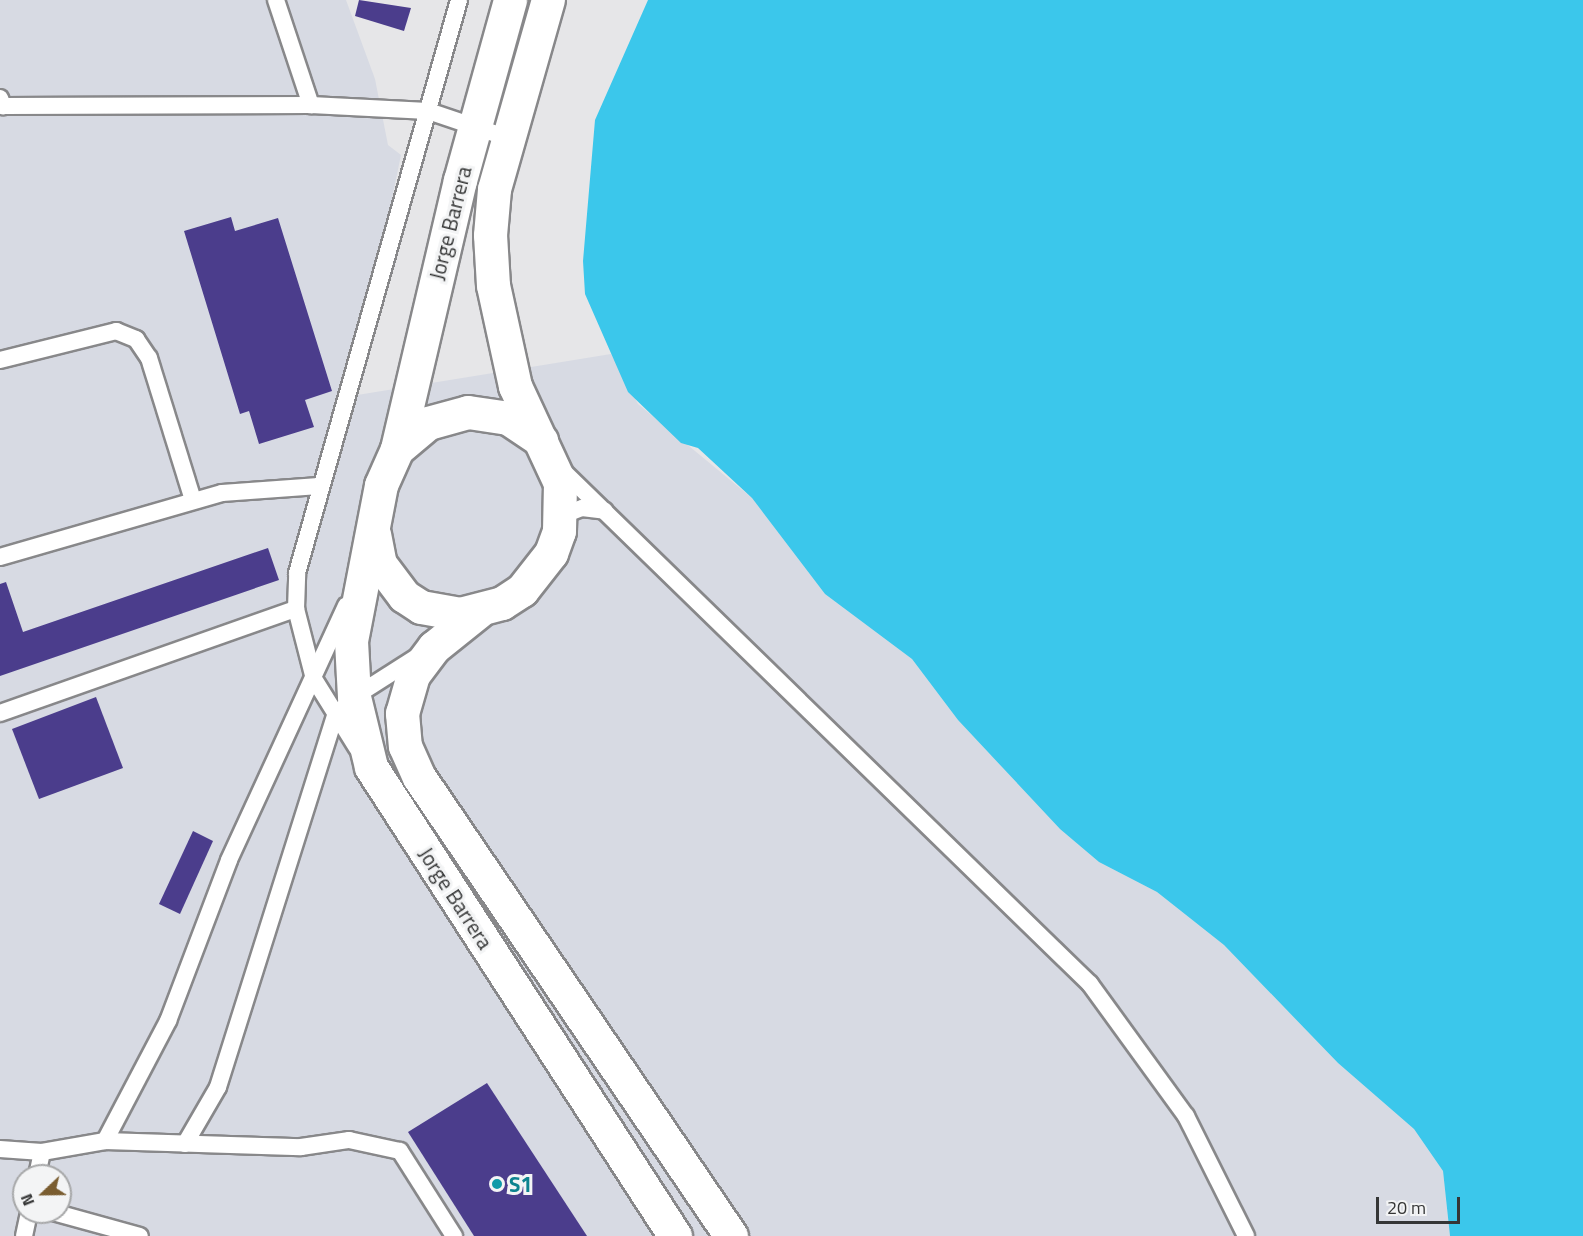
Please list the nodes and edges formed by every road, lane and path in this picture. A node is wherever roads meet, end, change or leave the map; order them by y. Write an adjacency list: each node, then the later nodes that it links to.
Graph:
1 (276, 0): 6 (lane)
2 (459, 0): 7 (lane)
3 (510, 0): 8 (street, Jorge Barrera)
4 (548, 0): 9 (street, Jorge Barrera)
5 (0, 98): 6 (lane)
6 (310, 105): 7 (lane)
7 (428, 111): 8 (lane); 13 (lane)
8 (475, 126): 9 (lane); 11 (street, Jorge Barrera)
9 (508, 138): 12 (street, Jorge Barrera)
10 (0, 360): 14 (lane)
11 (397, 449): 12 (street, Jorge Barrera); 17 (street, Jorge Barrera)
12 (547, 450): 15 (lane); 16 (street, Jorge Barrera)
13 (320, 486): 14 (lane); 20 (lane)
14 (193, 500): 18 (lane)
15 (604, 511): 16 (lane); 36 (lane)
16 (561, 516): 21 (street, Jorge Barrera)
17 (374, 526): 19 (street, Jorge Barrera); 21 (street, Jorge Barrera)
18 (0, 557)
19 (366, 559): 23 (lane); 24 (street, Jorge Barrera)
20 (296, 609): 23 (lane); 25 (lane)
21 (479, 611): 22 (street, Jorge Barrera)
22 (434, 647): 24 (lane); 35 (street, Jorge Barrera)
23 (314, 679): 24 (lane); 26 (lane)
24 (345, 707): 27 (lane); 34 (street, Jorge Barrera)
25 (0, 713)
26 (105, 1141): 27 (lane); 29 (lane)
27 (185, 1144): 33 (lane)
28 (0, 1149): 29 (lane)
29 (42, 1152): 30 (lane)
30 (40, 1164)
31 (72, 1217): 32 (lane)
32 (140, 1236)
33 (454, 1236)
34 (675, 1236)
35 (731, 1236)
36 (1246, 1236)

